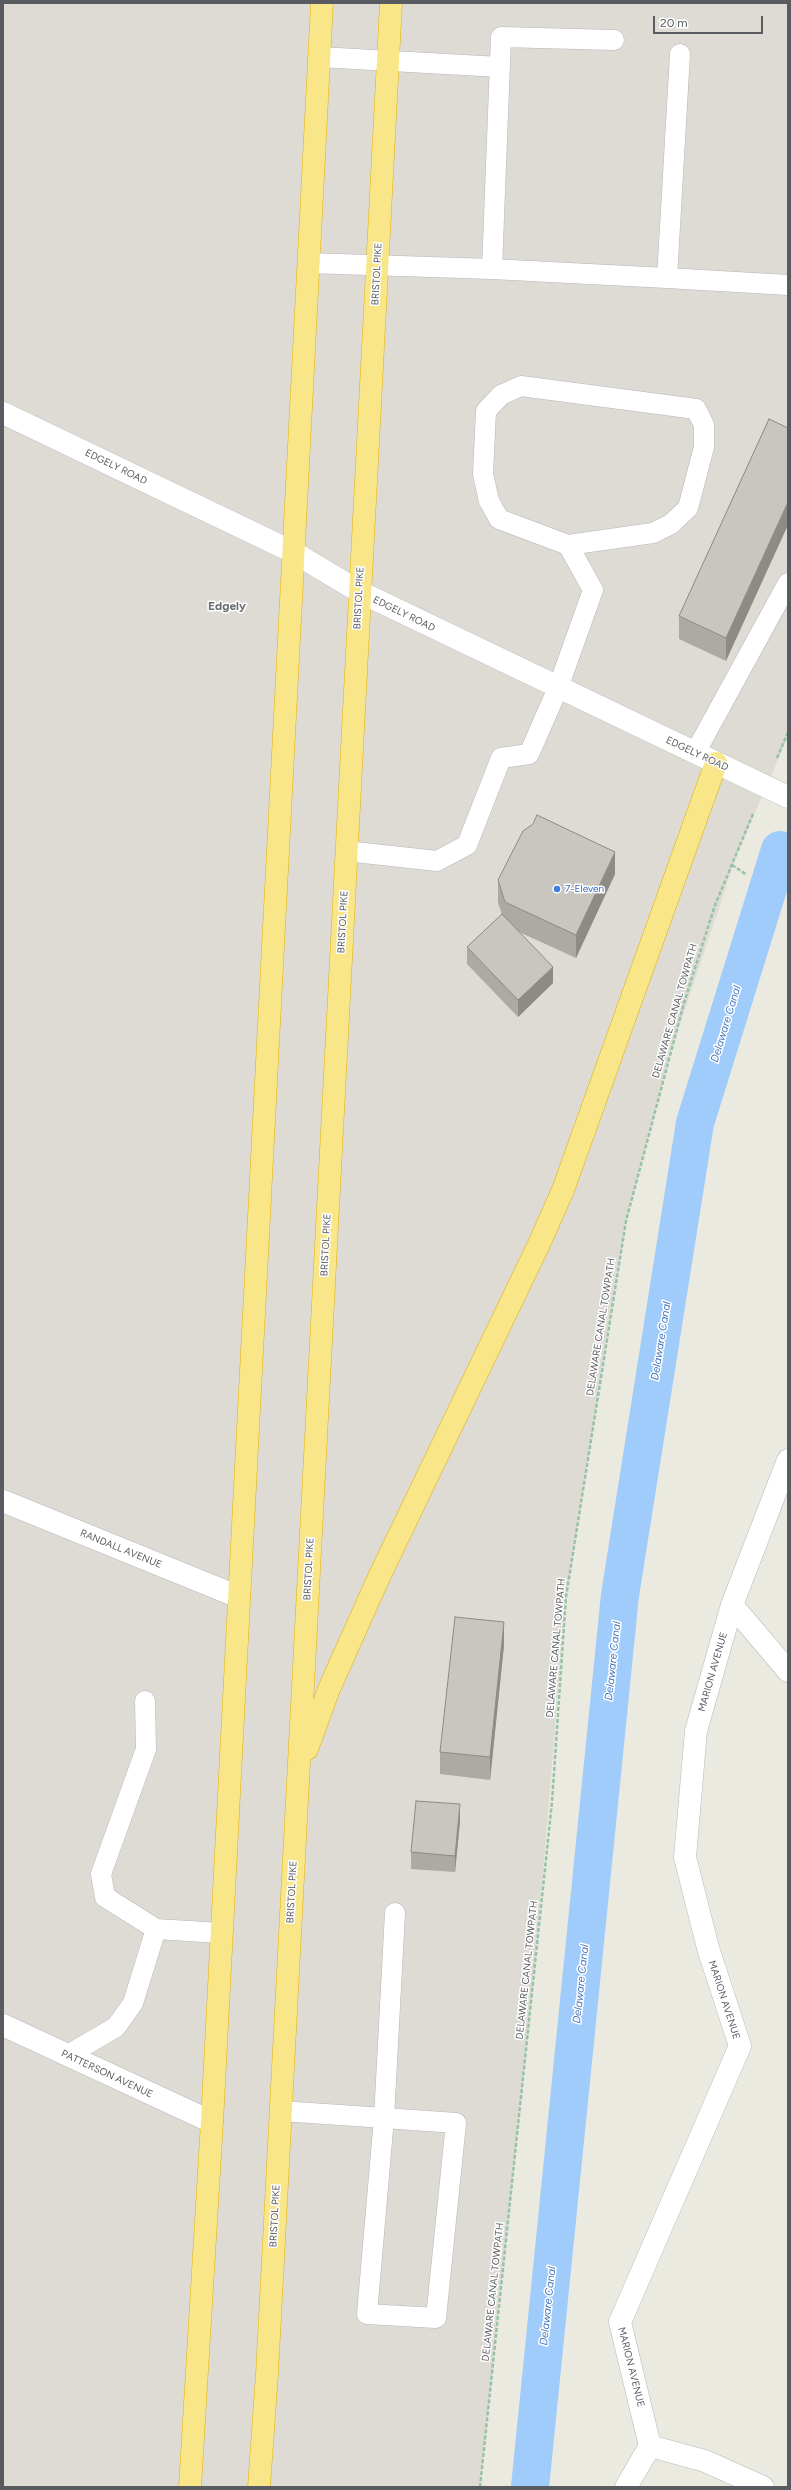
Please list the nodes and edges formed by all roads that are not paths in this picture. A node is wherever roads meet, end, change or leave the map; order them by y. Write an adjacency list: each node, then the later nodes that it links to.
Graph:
1 (322, 3): 5 (highway)
2 (391, 3): 6 (highway, BRISTOL PIKE)
3 (614, 40): 7 (lane)
4 (680, 54): 11 (lane)
5 (319, 57): 6 (lane); 8 (highway)
6 (388, 62): 7 (lane); 9 (highway, BRISTOL PIKE)
7 (500, 67): 10 (lane)
8 (308, 263): 9 (lane); 15 (highway)
9 (377, 266): 10 (lane); 17 (highway, BRISTOL PIKE)
10 (492, 269): 11 (lane)
11 (667, 278): 12 (lane)
12 (788, 286)
13 (3, 413): 15 (street, EDGELY ROAD)
14 (568, 545): 14 (lane); 18 (lane)
15 (293, 552): 17 (street, EDGELY ROAD); 25 (highway)
16 (788, 583): 19 (lane)
17 (360, 592): 18 (street, EDGELY ROAD); 22 (highway, BRISTOL PIKE)
18 (558, 688): 19 (street, EDGELY ROAD); 22 (lane)
19 (695, 753): 20 (street, EDGELY ROAD)
20 (716, 763): 21 (street, EDGELY ROAD); 29 (highway)
21 (788, 797)
22 (346, 851): 29 (highway, BRISTOL PIKE)
23 (788, 1460): 26 (street, MARION AVENUE)
24 (3, 1501): 25 (street, RANDALL AVENUE)
25 (239, 1597): 32 (highway)
26 (732, 1605): 27 (street); 38 (street, MARION AVENUE)
27 (788, 1671)
28 (145, 1702): 31 (lane)
29 (298, 1771): 35 (highway, BRISTOL PIKE)
30 (396, 1913): 36 (lane)
31 (156, 1929): 32 (lane); 34 (lane)
32 (221, 1933): 37 (highway)
33 (3, 2025): 34 (street, PATTERSON AVENUE)
34 (68, 2056): 37 (street, PATTERSON AVENUE)
35 (281, 2111): 36 (lane); 40 (highway, BRISTOL PIKE)
36 (384, 2118): 36 (lane)
37 (212, 2122): 39 (highway)
38 (650, 2446): 41 (street); 42 (street)
39 (190, 2487)
40 (259, 2487)
41 (626, 2487)
42 (763, 2487)

